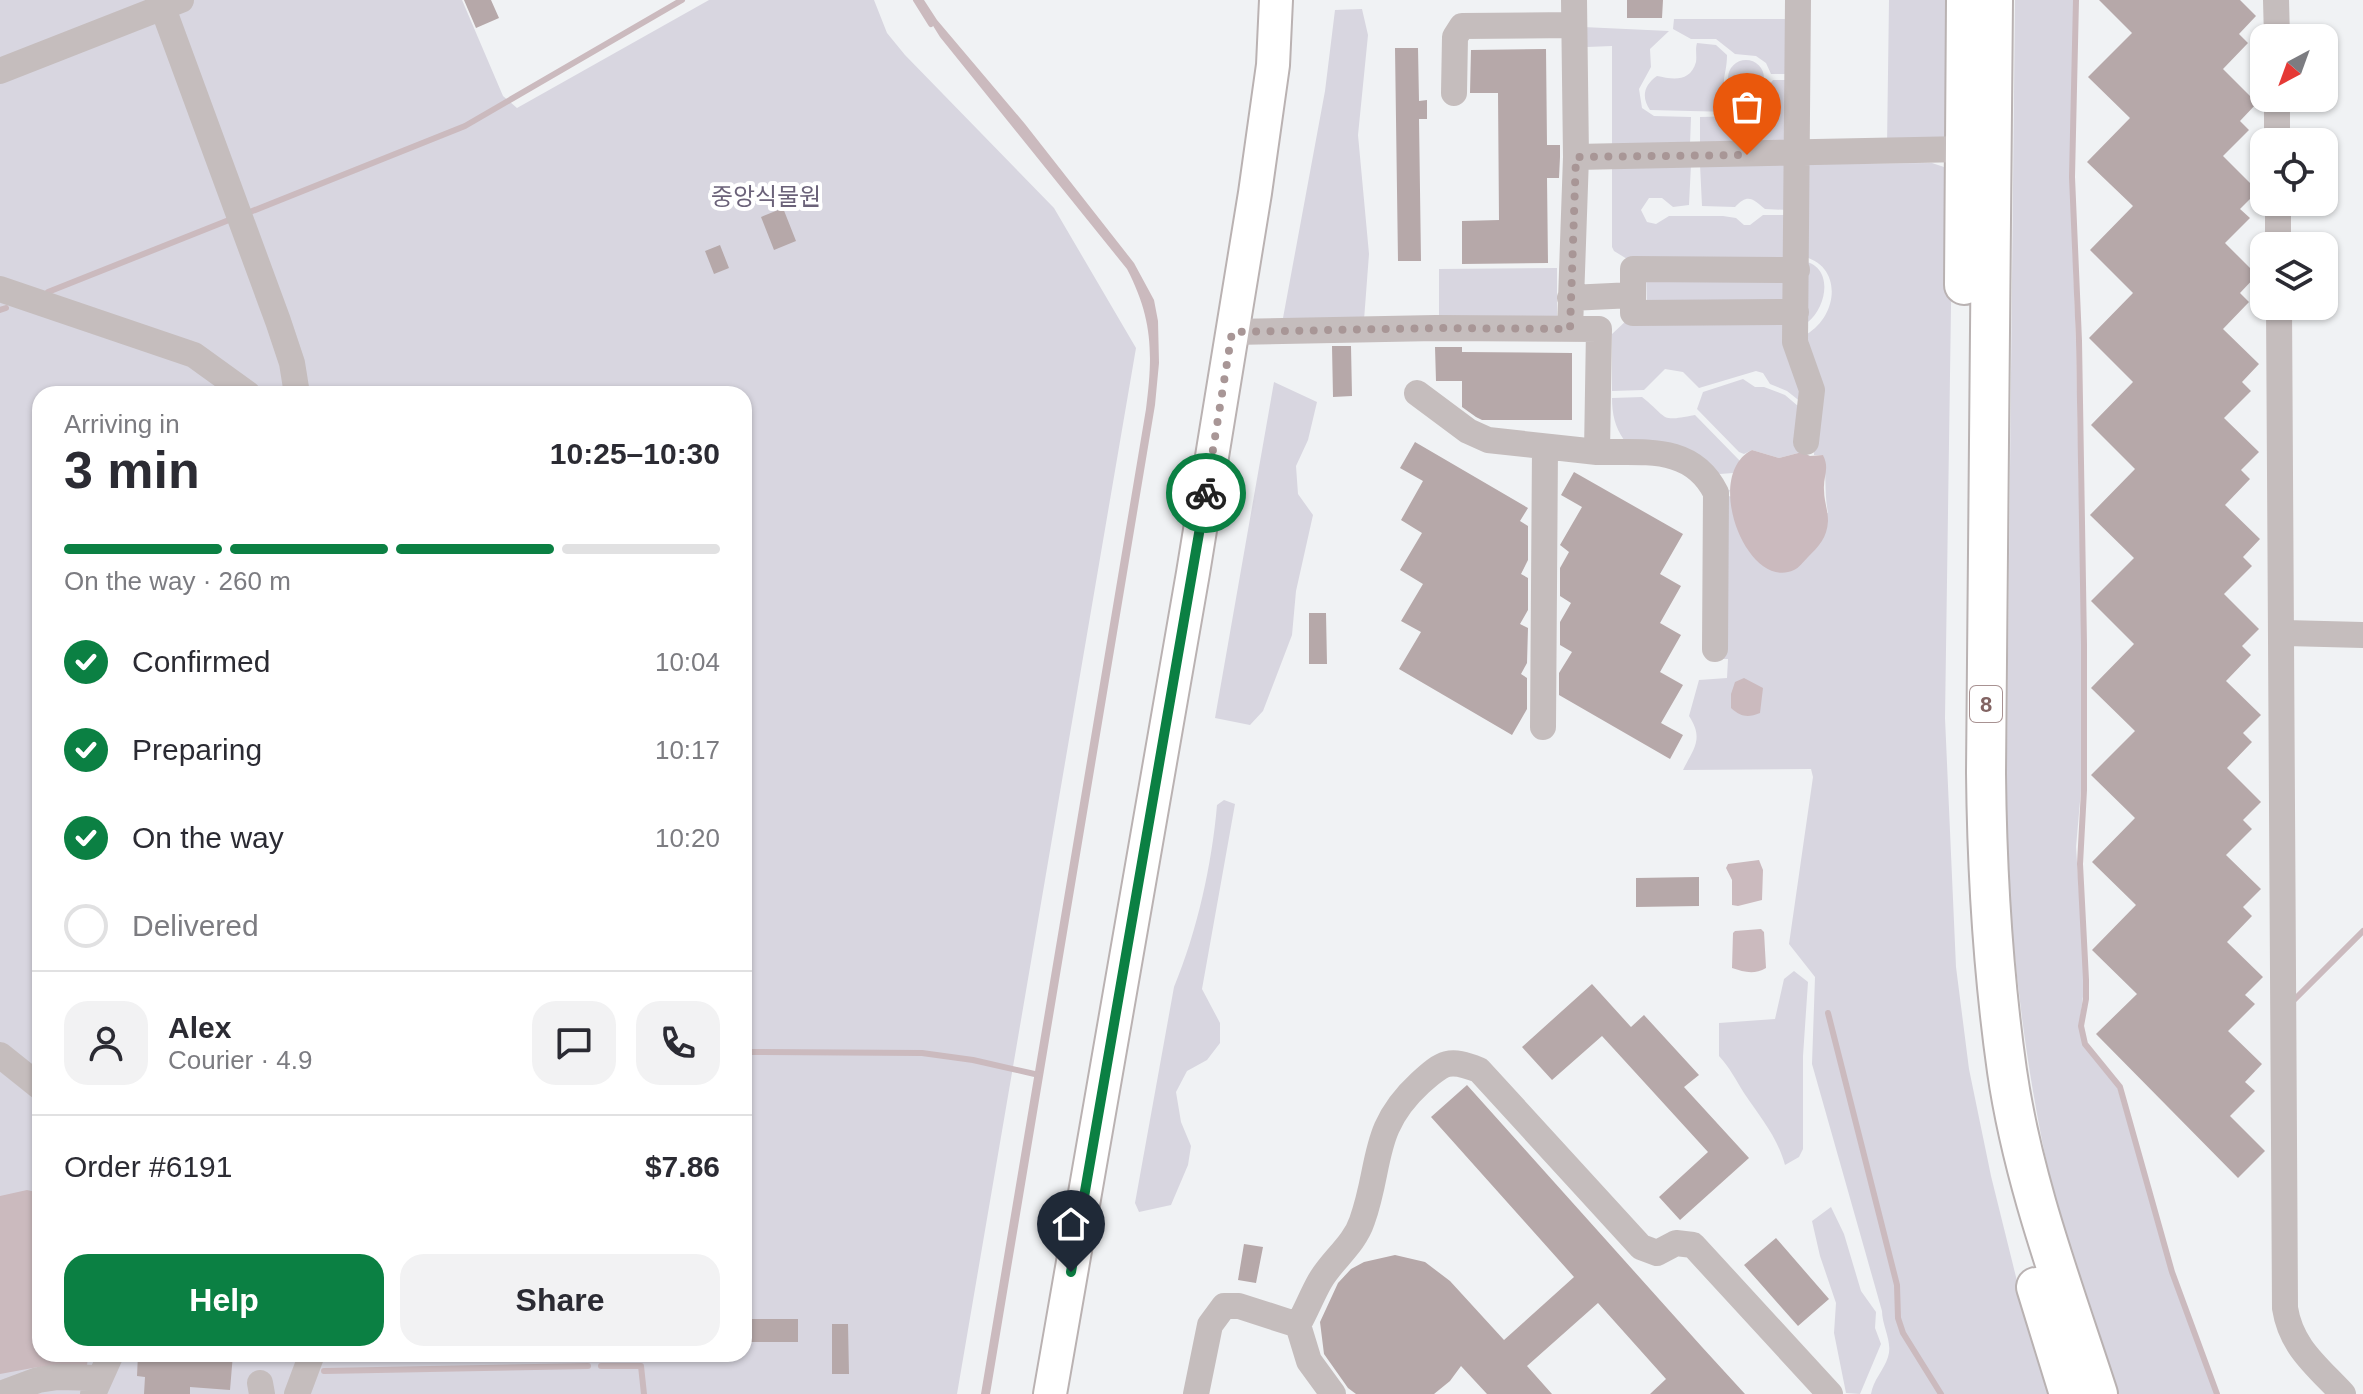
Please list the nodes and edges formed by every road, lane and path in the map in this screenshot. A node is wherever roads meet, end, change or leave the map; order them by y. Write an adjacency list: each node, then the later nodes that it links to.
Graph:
1 (1276, 0): 21 (main road)
2 (1798, 0): 12 (street)
3 (1966, 0): 11 (highway, 8)
4 (1993, 0): 46 (highway, 8)
5 (2276, 0): 8 (street)
6 (168, 2): 9 (street); 23 (street)
7 (1574, 12): 10 (street); 13 (street)
8 (2277, 24)
9 (0, 71)
10 (1454, 93)
11 (1965, 149): 12 (street); 45 (highway, 8)
12 (1798, 154): 13 (street); 14 (street)
13 (1576, 157): 17 (street)
14 (1797, 270): 16 (street); 18 (street)
15 (0, 289): 22 (street)
16 (1633, 295): 17 (street); 18 (street)
17 (1570, 298): 20 (street)
18 (1796, 312): 25 (street)
19 (2279, 320): 28 (street)
20 (1570, 329): 21 (street); 27 (street)
21 (1232, 332): 41 (main road)
22 (237, 386)
23 (296, 386)
24 (1417, 393): 26 (street)
25 (1806, 442)
26 (1545, 447): 27 (street); 31 (street)
27 (1597, 452): 30 (street)
28 (2282, 633): 29 (street); 47 (street)
29 (2363, 635)
30 (1715, 649)
31 (1543, 727)
32 (0, 1055): 33 (street)
33 (32, 1081)
34 (1298, 1325): 42 (street); 43 (street); 44 (street)
35 (108, 1362): 38 (street)
36 (309, 1362): 40 (street)
37 (2363, 1384): 48 (street)
38 (97, 1386): 39 (street)
39 (0, 1394)
40 (297, 1394)
41 (1050, 1394)
42 (1196, 1394)
43 (1333, 1394)
44 (1830, 1394)
45 (2069, 1394)
46 (2098, 1394)
47 (2343, 1394)
48 (2353, 1394)

